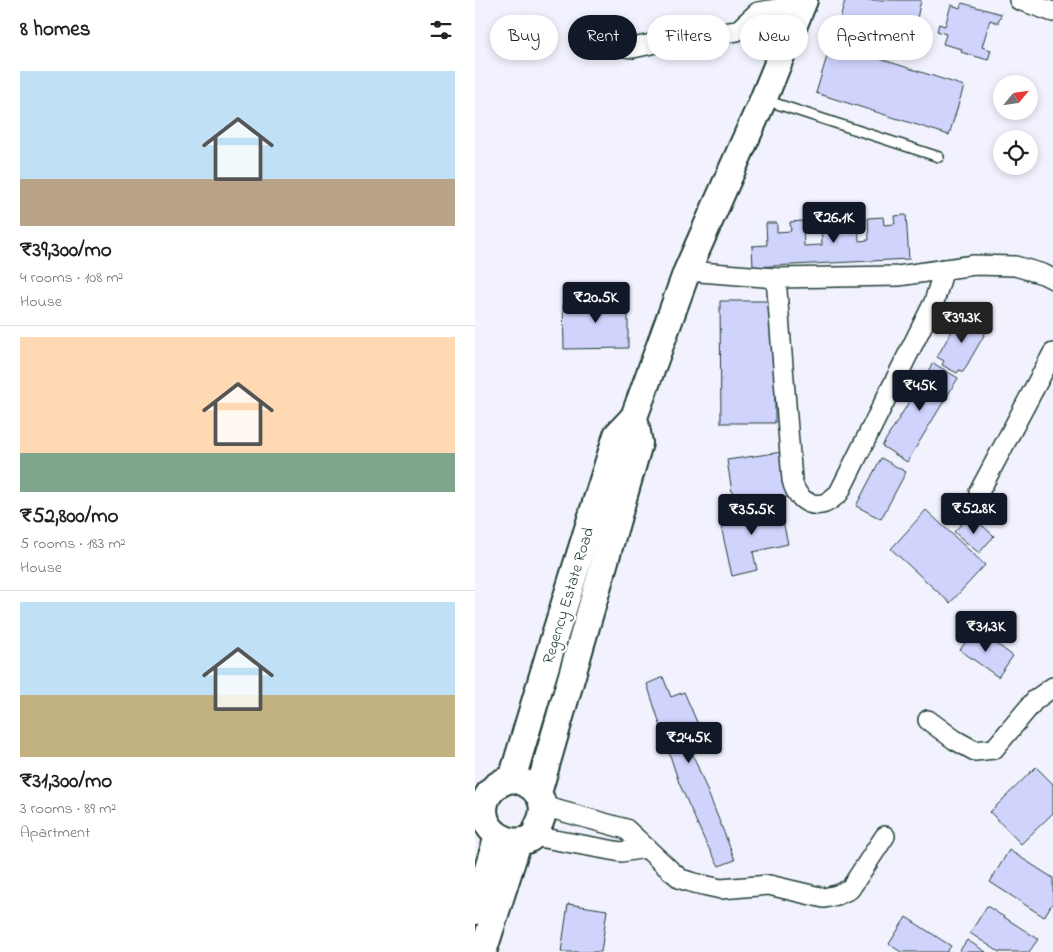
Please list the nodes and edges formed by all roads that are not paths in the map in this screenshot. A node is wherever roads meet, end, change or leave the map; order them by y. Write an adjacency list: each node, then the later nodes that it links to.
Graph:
1 (1019, 0): 3 (street)
2 (803, 3): 4 (street); 5 (street)
3 (1053, 12)
4 (637, 47)
5 (763, 100): 6 (lane); 8 (street)
6 (939, 157)
7 (944, 269): 9 (street); 9 (street); 10 (street)
8 (687, 271): 9 (street); 12 (street)
9 (776, 278)
10 (1053, 279)
11 (1053, 353): 13 (street)
12 (634, 417): 14 (street, Regency Estate Road); 15 (street)
13 (979, 492)
14 (555, 635): 15 (street); 18 (street, Regency Estate Road)
15 (581, 646): 20 (street)
16 (1053, 687): 17 (street)
17 (928, 720)
18 (512, 780): 19 (street); 20 (street)
19 (481, 792): 21 (street)
20 (541, 800): 21 (street); 23 (street)
21 (502, 831): 23 (street); 24 (street); 25 (street)
22 (885, 836): 23 (street)
23 (646, 848)
24 (475, 911)
25 (480, 949)

